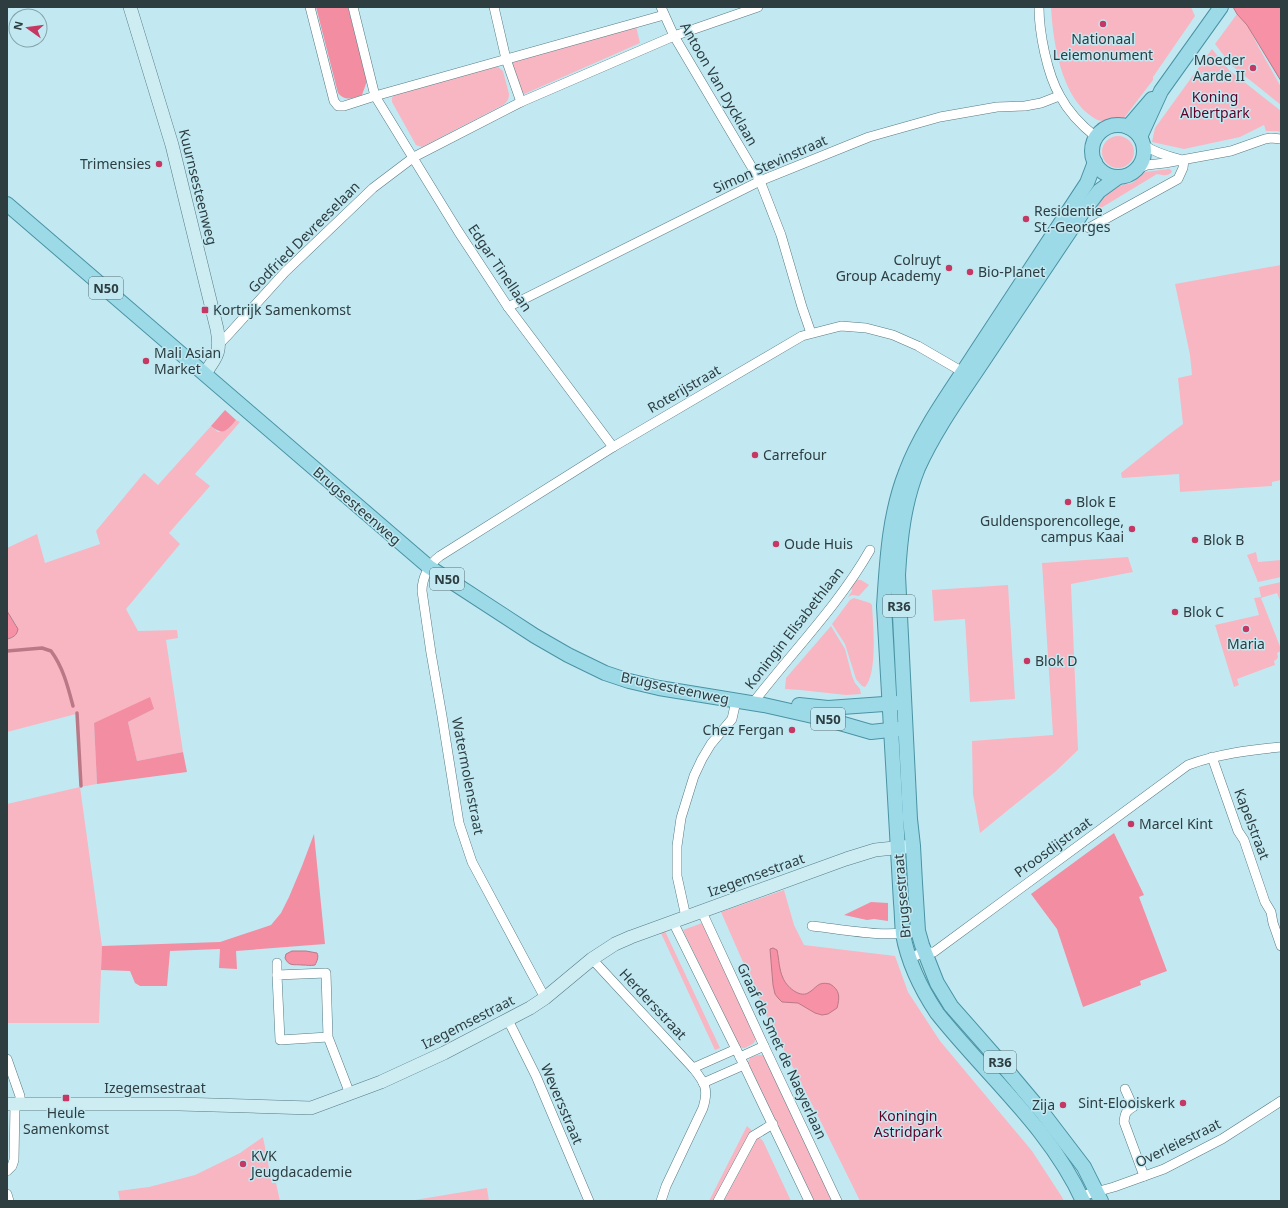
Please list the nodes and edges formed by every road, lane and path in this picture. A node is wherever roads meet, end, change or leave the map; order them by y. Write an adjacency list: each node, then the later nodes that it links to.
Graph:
1 (130, 7): 29 (street, Kuurnsesteenweg)
2 (310, 7): 12 (street)
3 (353, 7): 12 (street, Edgar Tinellaan)
4 (494, 7): 10 (street)
5 (758, 7): 9 (street, Godfried Devreeselaan)
6 (1039, 7): 13 (street)
7 (1221, 7): 11 (main road)
8 (662, 11): 9 (street, Antoon Van Dycklaan); 10 (street)
9 (674, 36): 14 (street, Godfried Devreeselaan); 24 (street, Antoon Van Dycklaan)
10 (506, 59): 12 (street); 14 (street)
11 (1162, 91): 15 (main road); 18 (main road)
12 (375, 96): 19 (street, Edgar Tinellaan)
13 (1059, 96): 16 (street); 24 (street, Simon Stevinstraat)
14 (521, 102): 19 (street, Godfried Devreeselaan)
15 (1128, 127): 16 (main road); 18 (main road)
16 (1096, 137): 21 (main road, R36)
17 (1281, 139): 20 (street)
18 (1142, 141): 20 (street); 22 (main road)
19 (414, 157): 27 (street, Edgar Tinellaan); 29 (street, Godfried Devreeselaan)
20 (1184, 160): 22 (street); 26 (street)
21 (1094, 162): 23 (main road); 31 (main road, R36)
22 (1139, 168): 23 (main road, R36)
23 (1117, 178): 31 (main road, R36)
24 (760, 181): 27 (street, Simon Stevinstraat); 28 (street, Antoon Van Dycklaan)
25 (7, 204): 30 (main road, Brugsesteenweg / N50)
26 (1089, 228)
27 (508, 307): 32 (street, Edgar Tinellaan)
28 (811, 333): 31 (street, Roterijstraat); 32 (street, Roterijstraat)
29 (220, 343): 30 (street)
30 (205, 373): 34 (main road, Brugsesteenweg / N50)
31 (968, 375): 36 (main road, R36); 38 (main road, R36)
32 (613, 447): 34 (street, Roterijstraat)
33 (870, 550): 37 (street, Koningin Elisabethlaan)
34 (429, 567): 35 (main road, Brugsesteenweg / N50); 57 (street, Watermolenstraat)
35 (736, 701): 37 (main road, Brugsesteenweg / N50); 46 (street, Koningin Elisabethlaan)
36 (904, 702): 38 (main road, Brugsesteenweg / N50); 39 (main road, R36)
37 (758, 704): 38 (main road, Brugsesteenweg / N50); 40 (main road, Brugsesteenweg / N50)
38 (890, 704): 40 (main road, R36)
39 (906, 729): 40 (main road, Brugsesteenweg / N50); 43 (main road, Brugsestraat / R36)
40 (891, 730): 44 (main road, Brugsestraat / R36)
41 (1281, 747): 42 (street, Proosdijstraat)
42 (1212, 757): 51 (street, Kapelstraat); 52 (street, Proosdijstraat)
43 (914, 846): 44 (street, Izegemsestraat); 49 (main road, Brugsestraat / R36)
44 (898, 848): 45 (street, Izegemsestraat); 50 (main road, Brugsestraat / R36)
45 (702, 912): 46 (street, Izegemsestraat); 60 (street, Graaf de Smet de Naeyerlaan)
46 (686, 917): 47 (street, Izegemsestraat)
47 (673, 922): 54 (street, Izegemsestraat); 61 (street)
48 (812, 926): 50 (street)
49 (918, 931): 50 (street); 52 (main road, Brugsestraat / R36)
50 (903, 934): 53 (main road, Brugsestraat / R36)
51 (1281, 946)
52 (924, 952): 53 (street, Proosdijstraat); 73 (main road, Brugsestraat / R36)
53 (910, 958): 74 (main road, Brugsestraat / R36)
54 (592, 959): 57 (street, Izegemsestraat); 63 (street, Herdersstraat)
55 (277, 964): 56 (street)
56 (278, 975): 59 (street); 59 (street)
57 (545, 998): 58 (street, Izegemsestraat)
58 (508, 1020): 66 (street, Izegemsestraat); 76 (street, Weversstraat)
59 (328, 1037): 66 (street)
60 (764, 1046): 61 (street); 80 (street, Graaf de Smet de Naeyerlaan)
61 (740, 1057): 63 (street); 64 (street); 69 (street)
62 (7, 1059): 68 (street)
63 (693, 1068): 64 (street, Herdersstraat)
64 (703, 1083): 77 (street, Herdersstraat)
65 (1125, 1089): 71 (street)
66 (350, 1094): 68 (street, Izegemsestraat)
67 (1281, 1101): 71 (street, Overleiestraat)
68 (14, 1104): 70 (street)
69 (772, 1124): 78 (street); 79 (street)
70 (7, 1171)
71 (1144, 1176): 73 (street, Overleiestraat)
72 (7, 1194): 75 (street)
73 (1099, 1196): 74 (street, Overleiestraat)
74 (1082, 1199)
75 (9, 1201)
76 (589, 1201)
77 (661, 1201)
78 (718, 1201)
79 (809, 1201)
80 (837, 1201)

